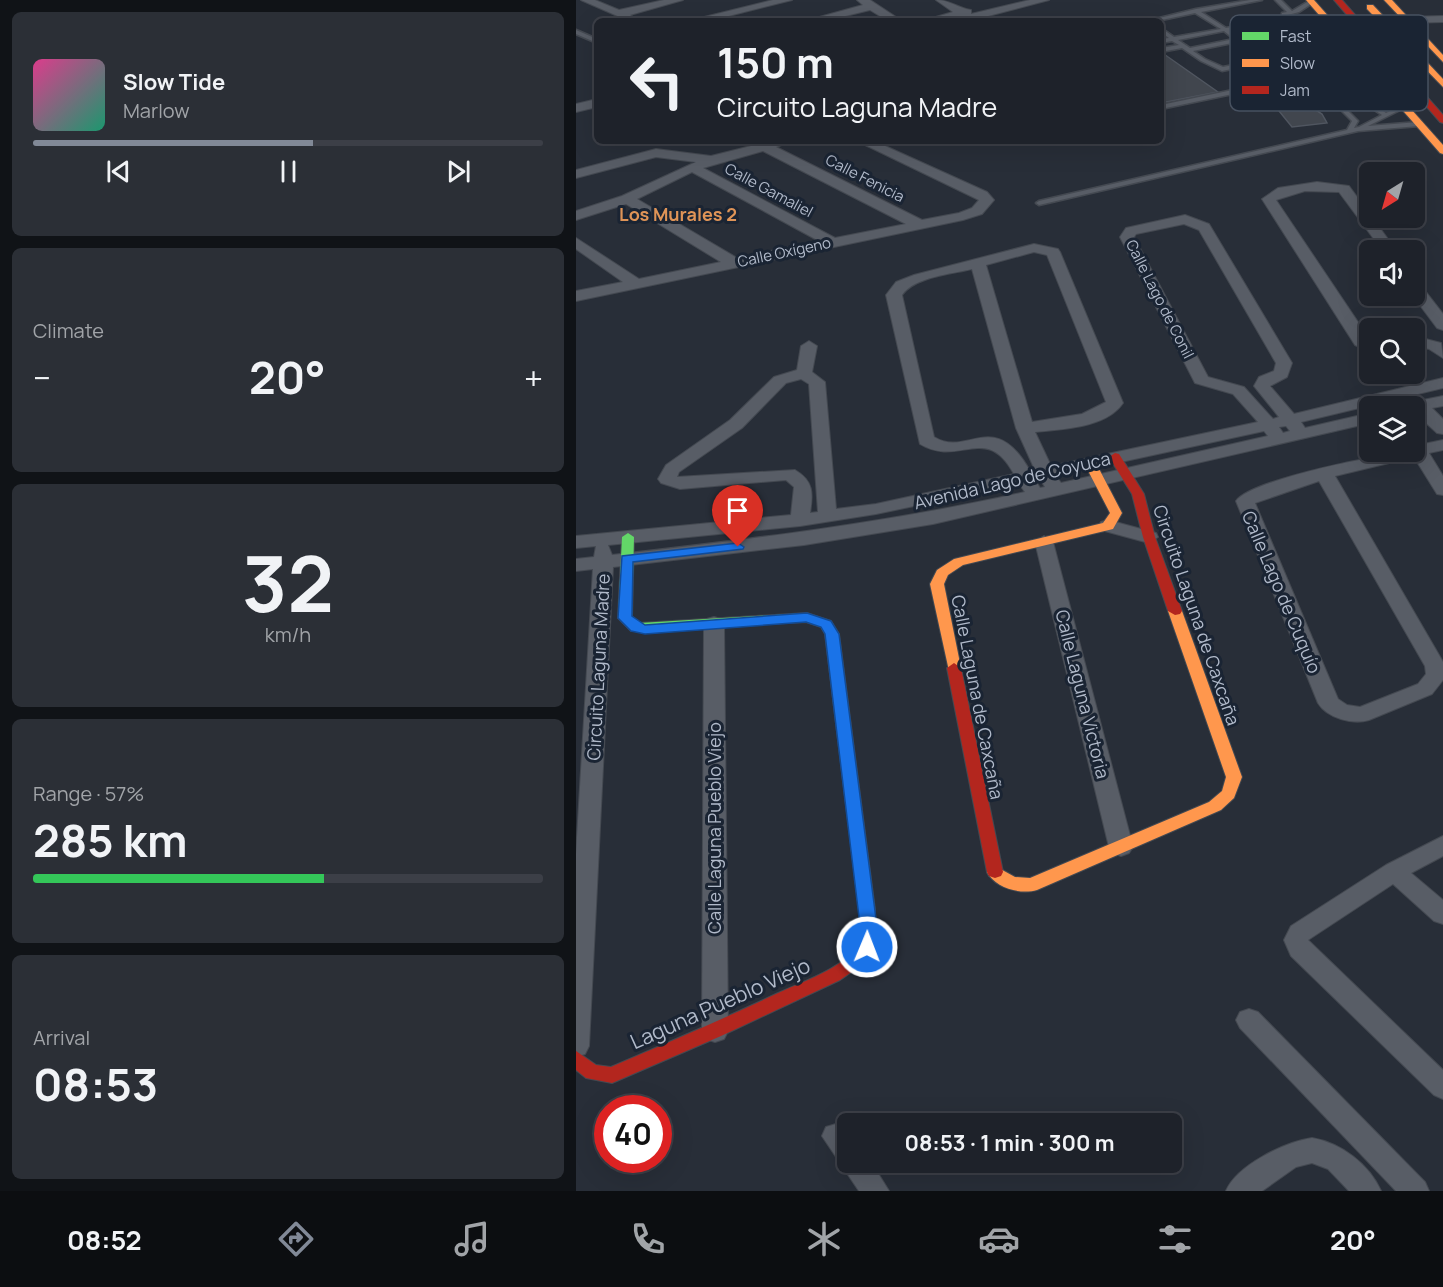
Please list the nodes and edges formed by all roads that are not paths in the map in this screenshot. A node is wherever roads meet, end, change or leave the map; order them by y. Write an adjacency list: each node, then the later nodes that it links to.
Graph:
1 (586, 0): 16 (street)
2 (678, 0): 16 (street)
3 (787, 0): 24 (street)
4 (941, 0): 22 (street)
5 (1015, 0): 22 (street)
6 (1044, 0): 22 (street)
7 (1259, 0): 14 (lane)
8 (1278, 0): 15 (lane)
9 (1338, 0): 19 (street)
10 (1364, 0): 20 (street)
11 (1388, 0): 21 (street)
12 (1310, 1): 15 (lane); 18 (street)
13 (867, 3): 25 (street); 26 (street)
14 (1196, 11): 27 (lane); 31 (lane)
15 (1290, 12): 17 (lane)
16 (618, 14): 23 (street)
17 (1273, 15)
18 (1321, 15)
19 (1350, 15)
20 (1377, 15)
21 (1402, 15)
22 (959, 17)
23 (627, 18)
24 (707, 18)
25 (820, 18)
26 (891, 18)
27 (1164, 18)
28 (1443, 18): 29 (street)
29 (1428, 19)
30 (1230, 23): 31 (lane)
31 (1218, 25): 34 (lane); 37 (lane)
32 (1443, 27): 36 (street)
33 (1230, 28): 34 (lane)
34 (1225, 29): 39 (lane); 40 (lane)
35 (576, 32): 41 (lane)
36 (1428, 32)
37 (1164, 33)
38 (1164, 34): 40 (lane)
39 (1230, 34)
40 (1172, 39): 42 (lane); 45 (lane)
41 (594, 40)
42 (1164, 40)
43 (1230, 41): 45 (lane)
44 (1428, 43): 47 (street)
45 (1185, 48): 46 (lane); 48 (lane)
46 (1164, 50)
47 (1440, 54)
48 (1230, 67)
49 (1428, 68): 50 (street)
50 (1443, 84)
51 (1230, 93): 54 (lane)
52 (1428, 103): 63 (street)
53 (594, 104): 55 (street)
54 (1164, 106)
55 (576, 108)
56 (594, 111): 61 (street)
57 (1345, 111): 66 (lane)
58 (1379, 111): 62 (lane)
59 (1393, 111): 62 (lane)
60 (1407, 111): 64 (street)
61 (576, 115)
62 (1385, 115): 65 (lane)
63 (1443, 120)
64 (1419, 124): 65 (lane); 71 (street)
65 (1358, 129): 66 (lane)
66 (1349, 131): 78 (lane)
67 (642, 144): 72 (street)
68 (776, 144): 70 (street)
69 (869, 144): 80 (street, Calle Oxígeno)
70 (765, 147): 74 (street); 80 (street, Calle Fenicia)
71 (1443, 152)
72 (656, 153): 73 (street); 74 (street)
73 (633, 159): 75 (street, Calle Gamaliel); 76 (street)
74 (711, 160): 75 (street)
75 (686, 169): 77 (street); 83 (street, Calle Gamaliel)
76 (576, 174)
77 (627, 199): 79 (street); 84 (street)
78 (1039, 202)
79 (576, 216)
80 (918, 224): 83 (street, Calle Oxígeno)
81 (1382, 240): 90 (street)
82 (576, 242): 86 (street)
83 (831, 242): 84 (street, Calle Oxígeno)
84 (734, 263): 86 (street, Calle Oxígeno)
85 (978, 263): 101 (street); 101 (street); 113 (street)
86 (635, 283): 87 (street, Calle Oxígeno)
87 (576, 296)
88 (1425, 301): 89 (street)
89 (1443, 325)
90 (1359, 339)
91 (1425, 344): 93 (street)
92 (809, 346): 94 (street)
93 (1440, 348)
94 (804, 374): 118 (street); 119 (street)
95 (1443, 384): 100 (street, Avenida Lago de Coyuca)
96 (1442, 403): 97 (street)
97 (1425, 406)
98 (1425, 413): 102 (street)
99 (1359, 419): 100 (street, Avenida Lago de Coyuca)
100 (1296, 426): 103 (street, Avenida Lago de Coyuca); 103 (street, Calle Lago de Conil)
101 (1025, 428): 110 (street)
102 (1443, 429)
103 (1273, 432): 106 (street, Avenida Lago de Coyuca); 111 (street, Avenida Lago de Coyuca)
104 (1443, 445): 105 (street, Calle Lago de Cuquío)
105 (1425, 450)
106 (1115, 457): 109 (street, Avenida Lago de Coyuca); 111 (street, Circuito Laguna de Caxcaña)
107 (1425, 461): 116 (street)
108 (1376, 462): 112 (street, Calle Lago de Cuquío)
109 (1090, 463): 110 (street, Avenida Lago de Coyuca); 114 (street)
110 (1046, 473): 113 (street, Avenida Lago de Coyuca); 115 (street)
111 (1127, 473): 114 (street, Avenida Lago de Coyuca); 122 (street, Circuito Laguna de Caxcaña)
112 (1325, 475): 112 (street, Calle Lago de Cuquío)
113 (1024, 477): 117 (street); 118 (street, Avenida Lago de Coyuca)
114 (1099, 480): 115 (street, Avenida Lago de Coyuca); 120 (street)
115 (1056, 489): 117 (street, Avenida Lago de Coyuca)
116 (1443, 490)
117 (1035, 494): 126 (street, Avenida Lago de Coyuca)
118 (827, 516): 119 (street, Avenida Lago de Coyuca)
119 (800, 520): 121 (street, Avenida Lago de Coyuca)
120 (1108, 526): 122 (street); 125 (street, Calle Laguna de Caxcaña)
121 (627, 537): 123 (street, Avenida Lago de Coyuca); 126 (street, Circuito Laguna Madre)
122 (1149, 537): 131 (street, Circuito Laguna de Caxcaña)
123 (602, 539): 124 (street, Avenida Lago de Coyuca); 127 (street, Circuito Laguna Madre)
124 (576, 542)
125 (1044, 542): 131 (street, Calle Laguna Victoria); 131 (street, Calle Laguna de Caxcaña)
126 (627, 559): 127 (street, Avenida Lago de Coyuca); 129 (street, Circuito Laguna Madre)
127 (603, 561): 128 (street, Avenida Lago de Coyuca); 137 (street, Circuito Laguna Madre)
128 (576, 565)
129 (714, 624): 134 (street, Circuito Laguna Madre); 136 (street, Calle Laguna Pueblo Viejo)
130 (1443, 845): 132 (street)
131 (1121, 847)
132 (1394, 871): 133 (street); 139 (street)
133 (1443, 914)
134 (857, 959): 136 (street, Laguna Pueblo Viejo)
135 (1249, 1020): 144 (street)
136 (715, 1031): 138 (street, Laguna Pueblo Viejo)
137 (576, 1046)
138 (576, 1059)
139 (1443, 1087)
140 (862, 1173): 141 (street)
141 (874, 1191)
142 (1240, 1191): 143 (street)
143 (1367, 1191)
144 (1415, 1191)

